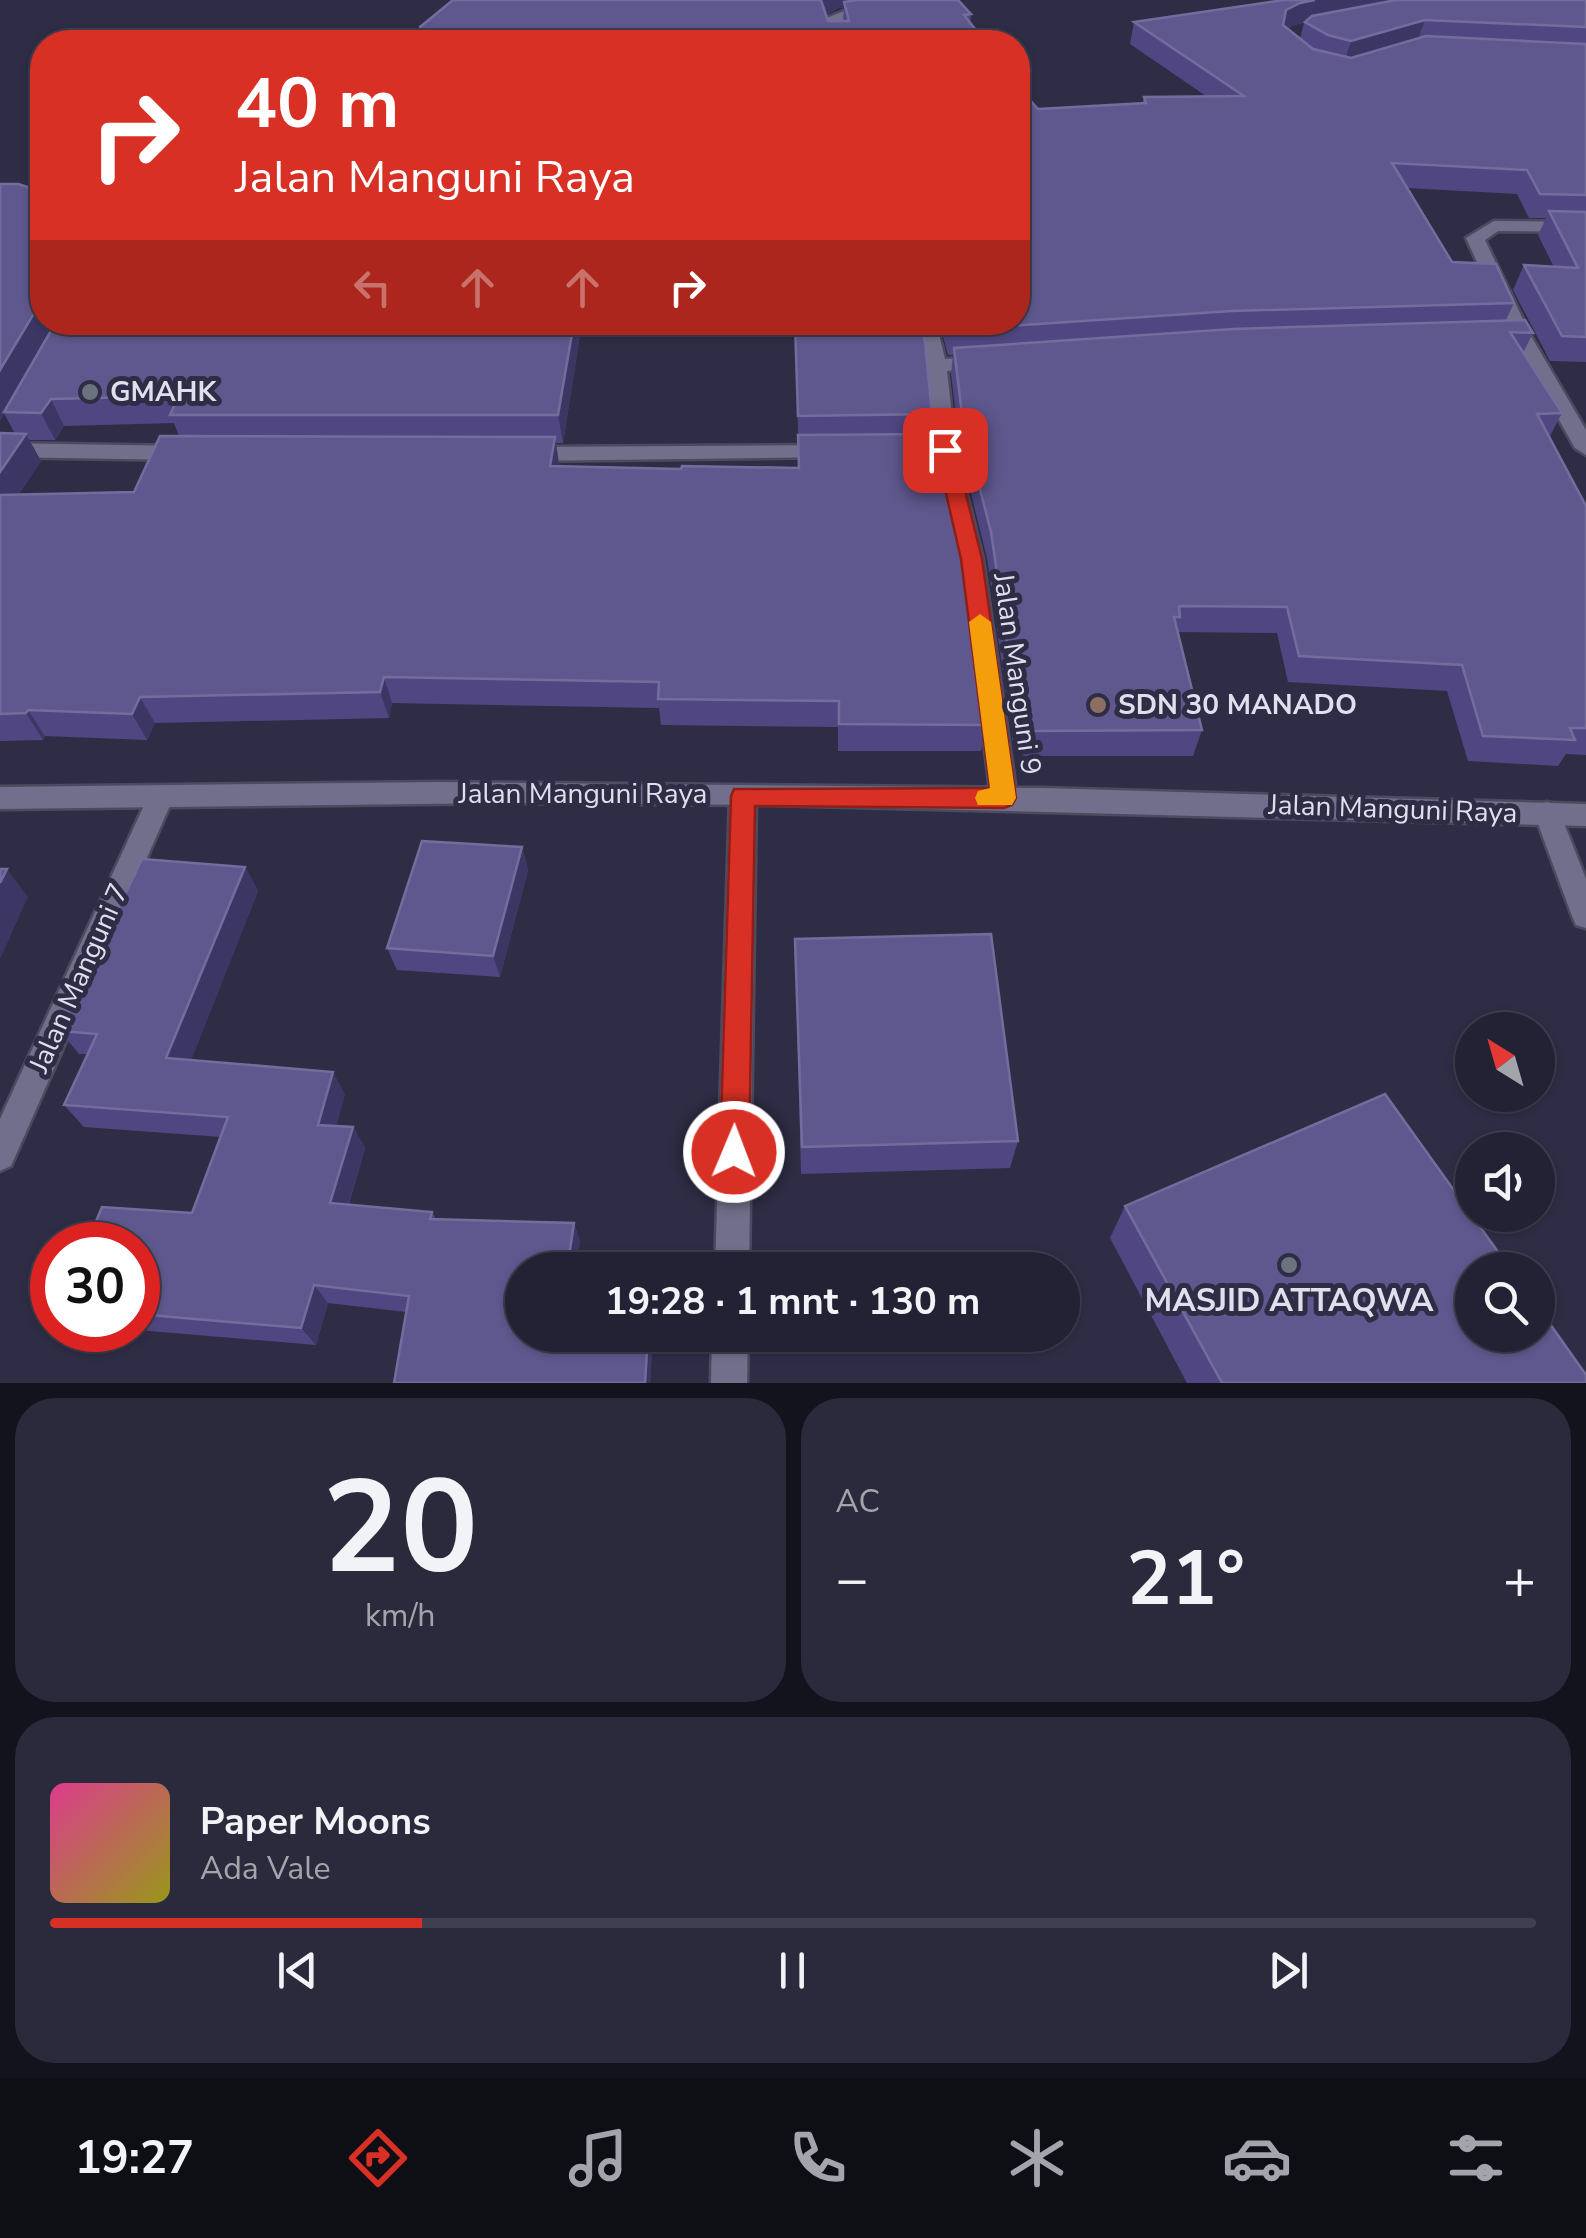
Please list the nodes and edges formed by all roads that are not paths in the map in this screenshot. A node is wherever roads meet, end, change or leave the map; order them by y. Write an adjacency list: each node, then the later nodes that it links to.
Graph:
1 (888, 9): 2 (street)
2 (833, 30)
3 (1586, 226): 8 (street)
4 (929, 335): 6 (street, Jalan Manguni 9)
5 (1014, 360): 6 (street)
6 (937, 366): 9 (street, Jalan Manguni 9)
7 (3, 443): 12 (street)
8 (1586, 448)
9 (945, 450): 11 (street); 16 (street, Jalan Manguni 9)
10 (851, 451): 13 (street)
11 (889, 451)
12 (214, 453)
13 (506, 454)
14 (743, 796): 16 (street, Jalan Manguni Raya); 17 (street, Jalan Manguni Raya); 22 (street)
15 (0, 798): 17 (street, Jalan Manguni Raya)
16 (1004, 798): 18 (street, Jalan Manguni Raya)
17 (158, 801): 21 (street, Jalan Manguni 7)
18 (1547, 813): 19 (street, Jalan Manguni Raya); 20 (street)
19 (1586, 815)
20 (1586, 916)
21 (0, 1155)
22 (732, 1252)
23 (730, 1352): 24 (street)
24 (729, 1383)

